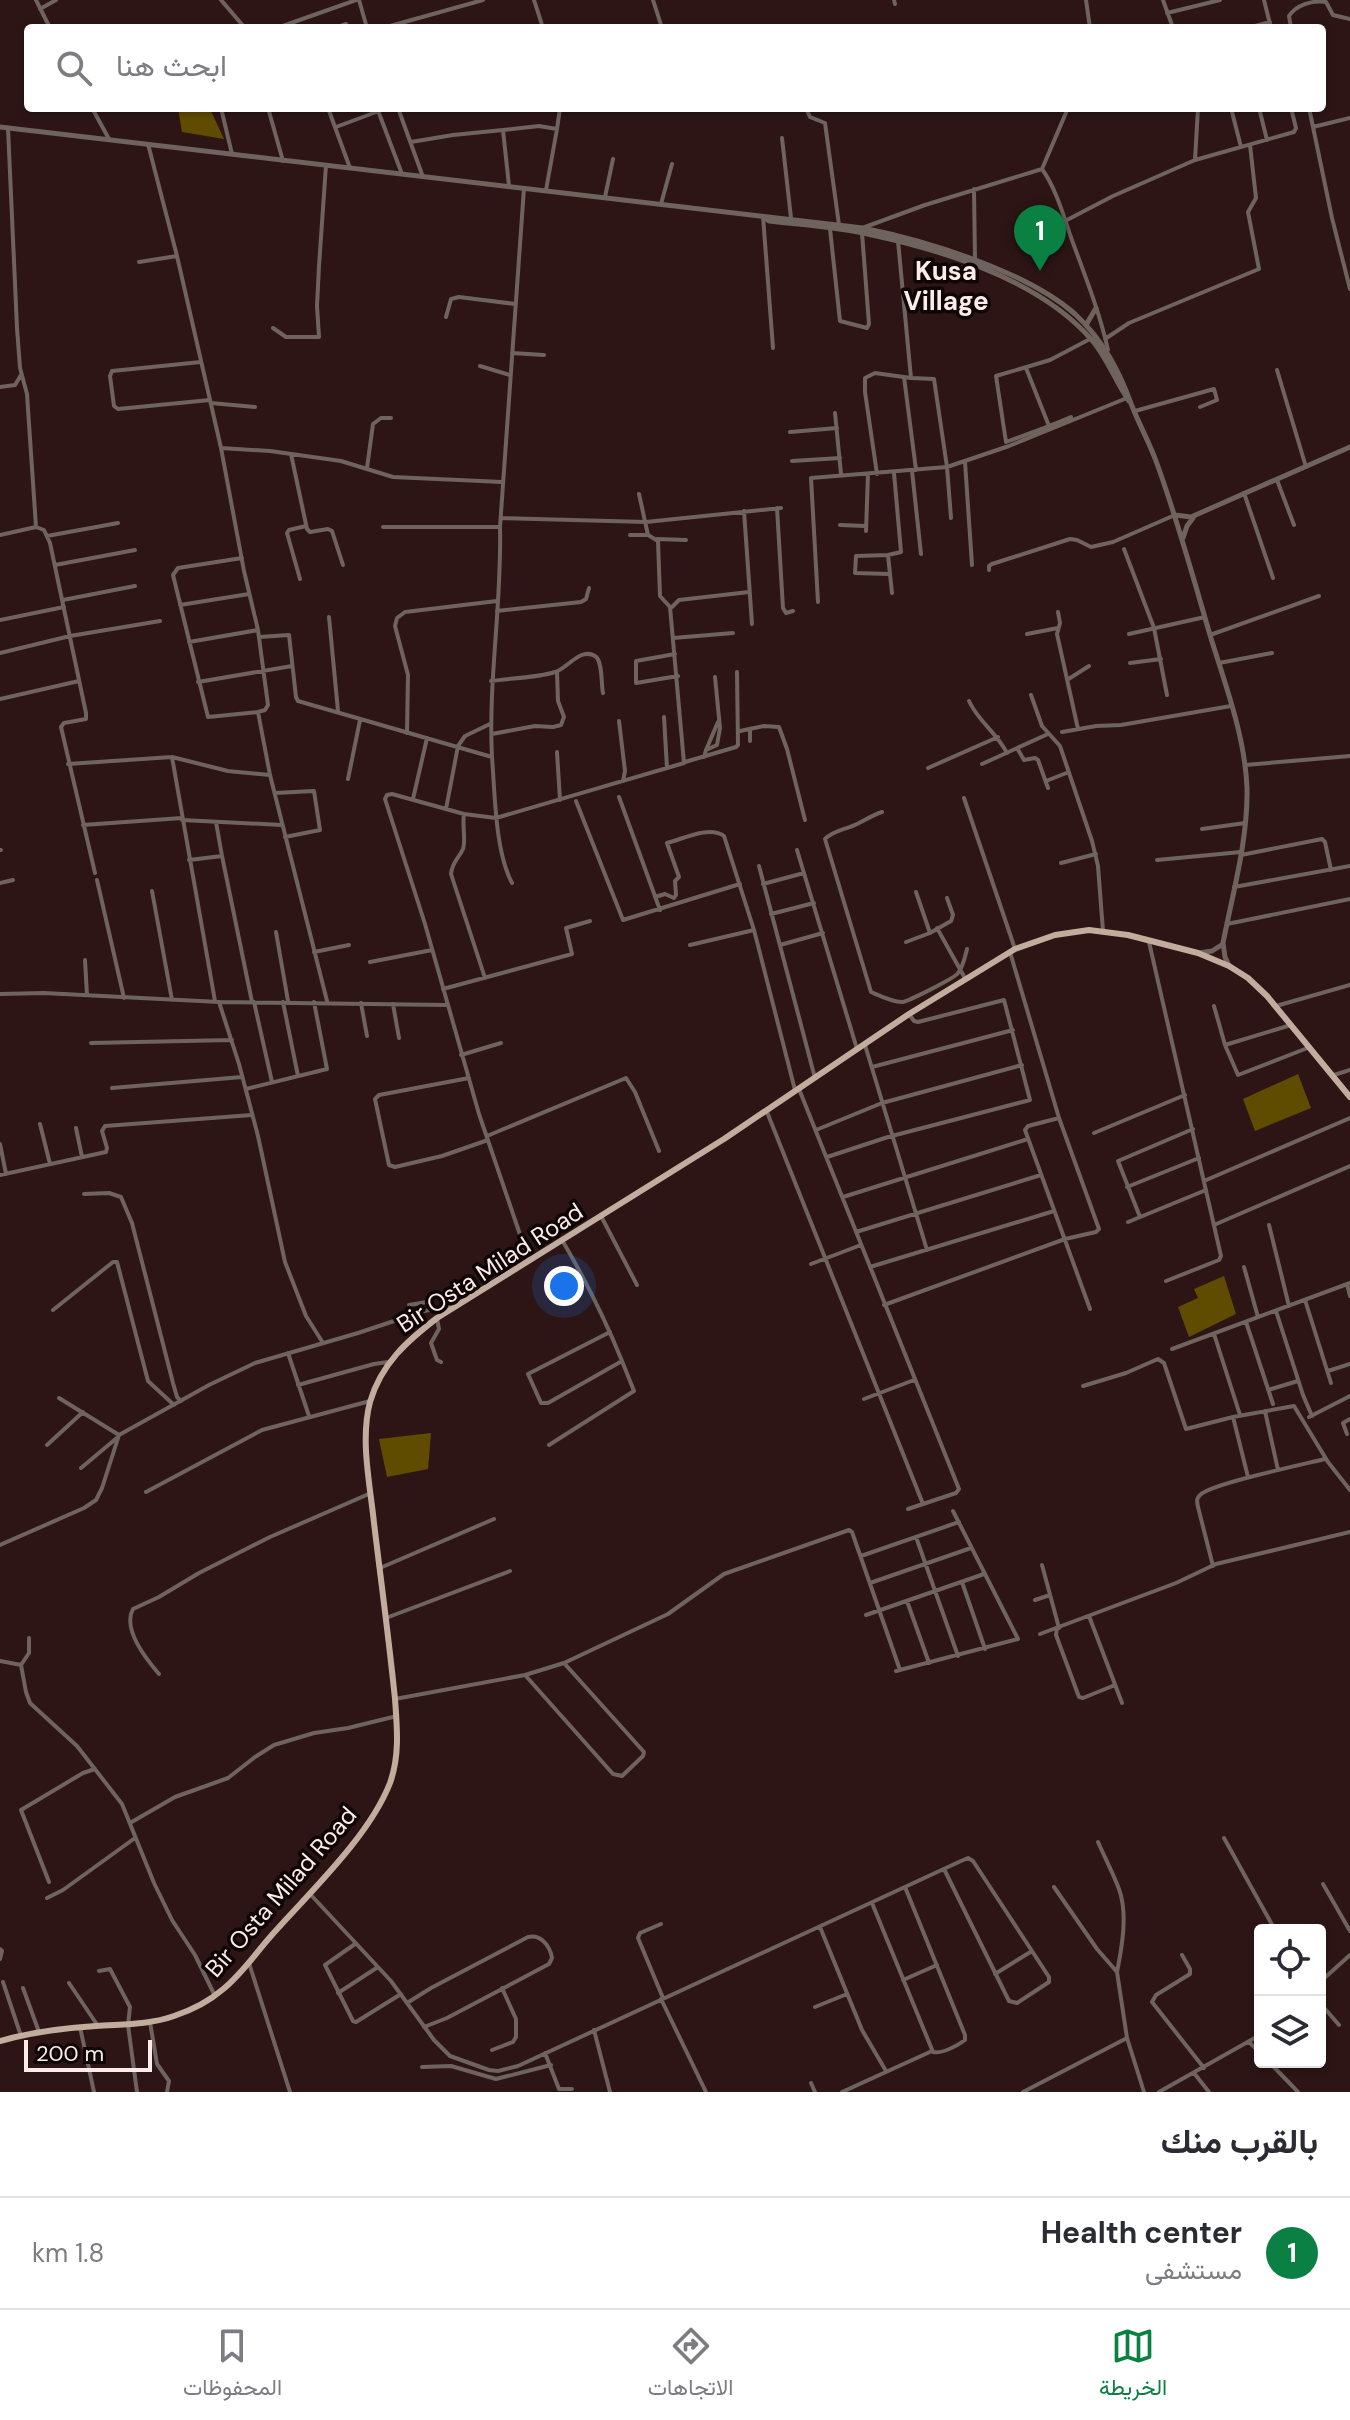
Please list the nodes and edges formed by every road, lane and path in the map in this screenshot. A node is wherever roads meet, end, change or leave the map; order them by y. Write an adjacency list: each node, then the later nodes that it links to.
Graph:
1 (36, 0): 12 (street)
2 (56, 0): 12 (street)
3 (221, 0): 16 (street)
4 (357, 0): 17 (street); 18 (street)
5 (483, 0): 19 (street)
6 (534, 0): 20 (street)
7 (653, 0): 21 (street)
8 (1086, 0): 22 (street)
9 (1163, 0): 13 (street)
10 (1220, 0): 13 (street)
11 (1264, 0): 24 (street)
12 (40, 9): 15 (street)
13 (1167, 13): 23 (street)
14 (1350, 19): 25 (street)
15 (48, 24)
16 (242, 24)
17 (288, 24)
18 (366, 24)
19 (397, 24)
20 (542, 24)
21 (661, 24)
22 (1089, 24)
23 (1171, 24)
24 (1270, 24)
25 (1290, 24)
26 (94, 112): 49 (street)
27 (222, 112): 55 (street)
28 (269, 112): 58 (street)
29 (329, 112): 44 (street)
30 (373, 112): 44 (street)
31 (379, 112): 63 (street)
32 (400, 112): 51 (street)
33 (559, 112): 46 (street)
34 (808, 112): 74 (street)
35 (1066, 112): 62 (street)
36 (1198, 112): 57 (street)
37 (1232, 112): 54 (street)
38 (1260, 112): 50 (street)
39 (1292, 112): 50 (street)
40 (1310, 112): 45 (street)
41 (1350, 118): 45 (street)
42 (0, 127): 43 (street)
43 (8, 127): 49 (street); 101 (street)
44 (335, 127): 61 (street)
45 (1313, 127): 83 (street)
46 (557, 129): 47 (street); 68 (street)
47 (503, 130): 51 (street); 65 (street)
48 (782, 138): 72 (street)
49 (109, 139): 52 (street)
50 (1267, 140): 53 (street)
51 (411, 142): 64 (street)
52 (148, 144): 55 (street); 79 (street)
53 (1250, 145): 54 (street); 92 (street)
54 (1241, 147): 57 (street)
55 (232, 154): 58 (street)
56 (613, 159): 69 (street)
57 (1195, 160): 73 (street)
58 (283, 161): 60 (street)
59 (672, 164): 70 (street)
60 (326, 165): 61 (street); 90 (street)
61 (350, 168): 63 (street)
62 (1042, 169): 67 (street); 73 (street)
63 (402, 174): 64 (street)
64 (423, 177): 65 (street)
65 (509, 186): 66 (street)
66 (524, 188): 68 (street); 86 (street)
67 (974, 189): 76 (street); 80 (street)
68 (546, 190): 69 (street)
69 (605, 197): 70 (street)
70 (661, 204): 71 (street)
71 (763, 216): 72 (street); 75 (street); 93 (street)
72 (791, 218): 74 (street)
73 (1065, 221): 87 (street)
74 (839, 225): 76 (street)
75 (830, 229): 76 (street); 76 (street)
76 (862, 230): 77 (street)
77 (874, 232): 78 (street); 80 (street)
78 (898, 241): 82 (street); 104 (street)
79 (177, 256): 81 (street); 97 (street)
80 (975, 261): 82 (street)
81 (139, 262)
82 (988, 269): 85 (street)
83 (1348, 278): 84 (street)
84 (1350, 289)
85 (1049, 299): 89 (street); 91 (street)
86 (515, 304): 88 (street); 95 (street)
87 (1096, 308): 89 (street); 92 (street)
88 (446, 317)
89 (1086, 325): 91 (street)
90 (273, 328)
91 (1093, 337): 94 (street); 99 (street); 106 (street)
92 (1105, 339): 94 (street)
93 (773, 348)
94 (1108, 351): 106 (street)
95 (512, 353): 96 (street); 102 (street)
96 (544, 355)
97 (201, 362): 107 (street); 107 (street)
98 (480, 366): 102 (street)
99 (1026, 368): 114 (street); 114 (street)
100 (1277, 370): 124 (street)
101 (21, 373): 105 (street); 145 (street)
102 (510, 375): 132 (street)
103 (904, 377): 104 (street); 126 (street); 129 (street)
104 (911, 378): 123 (street)
105 (0, 387)
106 (1128, 397): 110 (street); 122 (street)
107 (210, 402): 108 (street); 118 (street)
108 (255, 407)
109 (1200, 407): 110 (street)
110 (1133, 408): 136 (street)
111 (835, 413): 115 (street)
112 (1071, 417): 114 (street)
113 (391, 418): 125 (street)
114 (1049, 426)
115 (837, 428): 116 (street); 120 (street)
116 (790, 432)
117 (1350, 447): 124 (street)
118 (221, 448): 119 (street); 159 (street)
119 (291, 454): 125 (street); 144 (street)
120 (840, 458): 121 (street); 130 (street)
121 (792, 461)
122 (965, 462): 123 (street); 162 (street)
123 (947, 467): 126 (street); 139 (street)
124 (1306, 467): 131 (street)
125 (367, 468): 132 (street)
126 (914, 470): 127 (street); 157 (street)
127 (894, 473): 129 (street); 158 (street)
128 (868, 474): 129 (street); 130 (street); 142 (street)
129 (877, 474)
130 (842, 475): 175 (street)
131 (1277, 480): 133 (street); 143 (street)
132 (502, 482): 138 (street)
133 (1244, 493): 137 (street); 165 (street)
134 (639, 494): 140 (street)
135 (744, 511): 140 (street); 169 (street); 180 (street)
136 (1175, 515): 137 (street); 154 (street); 163 (street)
137 (1196, 515): 154 (street)
138 (502, 518): 140 (street); 147 (street)
139 (951, 518)
140 (646, 522): 150 (street)
141 (118, 523): 151 (street)
142 (840, 525)
143 (1294, 525)
144 (306, 526): 161 (street); 166 (street)
145 (36, 527): 148 (street); 151 (street)
146 (383, 527): 147 (street)
147 (500, 527): 174 (street)
148 (0, 535)
149 (630, 535): 150 (street)
150 (648, 535): 152 (street)
151 (47, 536): 160 (street)
152 (657, 539): 153 (street); 178 (street)
153 (686, 540)
154 (1183, 540): 183 (street)
155 (1124, 549): 188 (street)
156 (135, 550): 160 (street)
157 (921, 554)
158 (888, 555): 164 (street); 164 (street)
159 (242, 558): 171 (street); 176 (street)
160 (55, 565): 173 (street)
161 (343, 565)
162 (972, 565)
163 (989, 570)
164 (889, 574): 170 (street)
165 (1273, 578)
166 (300, 579)
167 (135, 586): 173 (street)
168 (589, 588): 179 (street)
169 (749, 592): 178 (street); 186 (street)
170 (892, 593)
171 (249, 594): 176 (street); 189 (street)
172 (1319, 596): 193 (street)
173 (63, 600): 177 (street)
174 (497, 601): 179 (street); 231 (street)
175 (818, 602)
176 (180, 605): 197 (street)
177 (64, 607): 184 (street); 194 (street)
178 (670, 609): 196 (street)
179 (496, 611): 213 (street)
180 (793, 611)
181 (1058, 612): 187 (street)
182 (329, 617): 221 (street)
183 (1205, 617): 188 (street); 193 (street)
184 (0, 620)
185 (160, 621): 194 (street)
186 (752, 624)
187 (1058, 628): 191 (street); 211 (street)
188 (1154, 628): 192 (street); 201 (street)
189 (258, 630): 195 (street); 197 (street)
190 (733, 633): 196 (street)
191 (1027, 634)
192 (1129, 634)
193 (1210, 635): 203 (street)
194 (70, 636): 198 (street); 212 (street)
195 (259, 637): 204 (street); 206 (street)
196 (673, 638): 200 (street)
197 (188, 642): 214 (street)
198 (0, 653)
199 (1272, 653): 203 (street)
200 (675, 654): 209 (street); 209 (street)
201 (1161, 659): 202 (street); 217 (street)
202 (1130, 663)
203 (1219, 664): 220 (street)
204 (292, 666): 206 (street); 221 (street)
205 (1089, 666): 211 (street)
206 (264, 670): 214 (street); 222 (street)
207 (557, 672): 213 (street); 215 (street); 232 (street)
208 (737, 672): 229 (street)
209 (678, 676): 245 (street)
210 (715, 677): 241 (street)
211 (1067, 680): 228 (street)
212 (79, 681): 218 (street); 246 (street)
213 (491, 681): 226 (street)
214 (198, 682): 222 (street)
215 (603, 693)
216 (1031, 695): 233 (street)
217 (1167, 695)
218 (0, 699)
219 (969, 701): 234 (street)
220 (1231, 706): 228 (street); 248 (street)
221 (338, 711): 224 (street)
222 (258, 712): 252 (street)
223 (664, 717): 249 (street)
224 (360, 720): 231 (street); 253 (street)
225 (619, 721): 254 (street)
226 (490, 724): 232 (street); 237 (street)
227 (750, 729): 229 (street); 236 (street); 268 (street)
228 (1078, 729): 230 (street)
229 (740, 731): 241 (street)
230 (1062, 732)
231 (407, 733): 235 (street)
232 (491, 734): 244 (street)
233 (1048, 734): 238 (street); 251 (street)
234 (998, 737): 240 (street); 250 (street)
235 (427, 738): 237 (street); 260 (street)
236 (750, 741)
237 (458, 746): 244 (street); 263 (street)
238 (1017, 748): 240 (street); 255 (street)
239 (557, 752): 261 (street)
240 (1007, 753): 247 (street)
241 (705, 754): 245 (street)
242 (1350, 756): 248 (street)
243 (172, 757): 246 (street); 252 (street); 267 (street)
244 (492, 757): 266 (street)
245 (684, 763): 249 (street)
246 (68, 764): 271 (street)
247 (982, 764)
248 (1245, 765): 270 (street)
249 (667, 768): 254 (street)
250 (928, 768)
251 (1069, 772): 255 (street); 276 (street)
252 (270, 775): 257 (street)
253 (348, 779)
254 (623, 781): 261 (street)
255 (1046, 781): 256 (street)
256 (1048, 788)
257 (275, 793): 272 (street); 274 (street)
258 (619, 797): 296 (street)
259 (964, 798): 318 (street)
260 (413, 799): 263 (street); 317 (street)
261 (560, 800): 266 (street)
262 (576, 801): 300 (street)
263 (446, 809): 265 (street)
264 (882, 812): 324 (street)
265 (464, 814): 266 (street); 325 (street)
266 (496, 818): 290 (street)
267 (182, 819): 269 (street); 271 (street); 279 (street)
268 (805, 820)
269 (216, 822): 272 (street); 278 (street)
270 (1245, 823): 273 (street); 277 (street)
271 (83, 825): 285 (street)
272 (282, 825): 274 (street)
273 (1202, 829)
274 (285, 837): 319 (street)
275 (797, 850): 286 (street)
276 (1096, 854): 281 (street); 306 (street)
277 (1241, 854): 280 (street); 284 (street); 293 (street)
278 (222, 856): 279 (street); 334 (street)
279 (189, 860): 333 (street)
280 (1157, 860)
281 (1061, 863)
282 (759, 866): 292 (street)
283 (1350, 866): 284 (street)
284 (1331, 870): 293 (street)
285 (95, 873)
286 (804, 873): 292 (street); 299 (street)
287 (13, 880): 289 (street)
288 (97, 880): 331 (street)
289 (0, 883)
290 (512, 883)
291 (740, 884): 296 (street); 300 (street); 305 (street)
292 (763, 884): 301 (street)
293 (1234, 887): 303 (street)
294 (152, 891): 332 (street)
295 (916, 892): 309 (street)
296 (655, 897): 300 (street)
297 (947, 898): 304 (street)
298 (1350, 899): 303 (street)
299 (814, 903): 301 (street); 308 (street)
300 (660, 910)
301 (771, 914): 315 (street)
302 (590, 921): 325 (street)
303 (1227, 924): 312 (street)
304 (937, 928): 309 (street); 324 (street)
305 (754, 930): 314 (street); 367 (street)
306 (1103, 931): 310 (main road, Bir Osta Milad Road); 318 (main road, Bir Osta Milad Road)
307 (276, 932): 335 (street)
308 (823, 933): 315 (street); 354 (street)
309 (930, 933): 311 (street)
310 (1148, 939): 320 (main road, Bir Osta Milad Road); 368 (street)
311 (906, 942)
312 (1223, 943): 320 (street); 323 (street)
313 (349, 945): 319 (street)
314 (690, 945)
315 (780, 945): 363 (street)
316 (967, 949): 324 (street)
317 (432, 950): 322 (street); 328 (street)
318 (1013, 951): 326 (main road, Bir Osta Milad Road); 373 (street)
319 (314, 952): 337 (street)
320 (1198, 953): 323 (main road, Bir Osta Milad Road)
321 (85, 960): 330 (street)
322 (370, 962)
323 (1229, 966): 342 (main road, Bir Osta Milad Road)
324 (960, 971): 326 (street)
325 (485, 978): 328 (street)
326 (966, 980): 343 (main road, Bir Osta Milad Road)
327 (1350, 985): 342 (street)
328 (443, 989): 340 (street)
329 (0, 994): 330 (street)
330 (87, 995): 331 (street)
331 (124, 998): 332 (street)
332 (172, 1000): 333 (street)
333 (217, 1002): 334 (street); 348 (street)
334 (253, 1002): 335 (street); 364 (street)
335 (286, 1002): 336 (street); 360 (street)
336 (314, 1002): 337 (street); 360 (street)
337 (327, 1002): 338 (street)
338 (361, 1003): 339 (street); 346 (street)
339 (393, 1004): 340 (street); 347 (street)
340 (447, 1005): 355 (street)
341 (1214, 1006): 352 (street)
342 (1276, 1006): 344 (main road, Bir Osta Milad Road)
343 (909, 1014): 345 (street); 351 (main road, Bir Osta Milad Road)
344 (1291, 1025): 352 (street); 353 (main road, Bir Osta Milad Road)
345 (1013, 1030): 356 (street); 357 (street)
346 (367, 1036)
347 (399, 1038)
348 (232, 1040): 349 (street); 361 (street)
349 (91, 1043)
350 (501, 1043): 355 (street)
351 (865, 1044): 354 (main road, Bir Osta Milad Road); 357 (street)
352 (1225, 1045): 353 (street)
353 (1310, 1047): 359 (main road, Bir Osta Milad Road)
354 (857, 1049): 363 (main road, Bir Osta Milad Road)
355 (461, 1055): 362 (street)
356 (1022, 1065): 370 (street); 380 (street)
357 (871, 1068): 370 (street)
358 (1350, 1070): 359 (street)
359 (1334, 1075): 369 (main road, Bir Osta Milad Road)
360 (298, 1076): 364 (street)
361 (243, 1077): 365 (street); 366 (street)
362 (469, 1078): 381 (street); 381 (street)
363 (815, 1078): 367 (main road, Bir Osta Milad Road)
364 (272, 1082): 366 (street)
365 (112, 1088)
366 (246, 1089): 372 (street)
367 (798, 1091): 371 (main road, Bir Osta Milad Road); 378 (street)
368 (1185, 1095): 377 (street); 379 (street)
369 (1350, 1097)
370 (882, 1103): 378 (street); 380 (street)
371 (767, 1112): 400 (main road, Bir Osta Milad Road); 410 (street)
372 (252, 1115): 385 (street); 433 (street)
373 (1059, 1118): 382 (street); 406 (street)
374 (1350, 1118): 393 (street)
375 (40, 1124): 388 (street)
376 (76, 1128): 385 (street)
377 (1193, 1129): 387 (street); 394 (street)
378 (816, 1130): 386 (street)
379 (1094, 1133)
380 (892, 1137): 386 (street); 392 (street)
381 (488, 1138): 384 (street); 411 (street)
382 (1028, 1139): 391 (street); 392 (street)
383 (0, 1144): 390 (street)
384 (659, 1151)
385 (82, 1157): 388 (street)
386 (827, 1157): 397 (street)
387 (1199, 1158): 393 (street); 394 (street)
388 (50, 1164): 390 (street)
389 (1350, 1166): 403 (street)
390 (3, 1175)
391 (1041, 1175): 398 (street); 399 (street)
392 (904, 1178): 397 (street); 399 (street)
393 (1204, 1181): 395 (street)
394 (1127, 1187): 401 (street)
395 (1206, 1190): 401 (street); 403 (street)
396 (84, 1194): 451 (street)
397 (843, 1197): 405 (street)
398 (1054, 1211): 406 (street); 409 (street)
399 (915, 1214): 405 (street); 409 (street)
400 (601, 1216): 407 (main road, Bir Osta Milad Road); 417 (street)
401 (1140, 1217): 402 (street)
402 (1128, 1222)
403 (1214, 1225): 415 (street)
404 (1269, 1225): 424 (street)
405 (856, 1232): 408 (street)
406 (1065, 1239): 423 (street); 425 (street)
407 (562, 1240): 411 (main road, Bir Osta Milad Road); 431 (street)
408 (861, 1245): 410 (street); 413 (street)
409 (927, 1250): 413 (street)
410 (826, 1258): 412 (street); 447 (street)
411 (529, 1261): 418 (main road, Bir Osta Milad Road)
412 (811, 1264)
413 (870, 1267): 423 (street)
414 (1244, 1267): 428 (street)
415 (1166, 1281)
416 (1349, 1283): 419 (street); 420 (street)
417 (637, 1285)
418 (482, 1290): 421 (street); 422 (main road, Bir Osta Milad Road)
419 (1350, 1296)
420 (1305, 1300): 424 (street); 440 (street)
421 (409, 1305)
422 (458, 1305): 429 (main road, Bir Osta Milad Road); 433 (street)
423 (884, 1305): 441 (street)
424 (1289, 1306): 427 (street)
425 (1090, 1309)
426 (53, 1310): 454 (street)
427 (1276, 1311): 428 (street); 442 (street)
428 (1258, 1317): 430 (street)
429 (437, 1318): 437 (main road, Bir Osta Milad Road); 438 (street)
430 (1246, 1322): 432 (street); 446 (street)
431 (610, 1332): 436 (street); 436 (street)
432 (1214, 1334): 434 (street); 458 (street)
433 (323, 1343): 435 (street)
434 (1172, 1349)
435 (288, 1353): 444 (street); 451 (street)
436 (622, 1361): 464 (street)
437 (388, 1362): 444 (street); 452 (main road, Bir Osta Milad Road)
438 (441, 1362)
439 (1350, 1364): 440 (street)
440 (1328, 1371): 443 (street)
441 (914, 1380): 447 (street); 472 (street)
442 (1298, 1381): 446 (street); 448 (street)
443 (1331, 1383)
444 (298, 1385): 457 (street)
445 (1083, 1386): 459 (street)
446 (1268, 1390): 453 (street)
447 (879, 1393): 450 (street); 472 (street)
448 (1350, 1396)
449 (59, 1398): 456 (street)
450 (864, 1399)
451 (181, 1401): 454 (street)
452 (370, 1401): 457 (street); 471 (main road, Bir Osta Milad Road)
453 (1273, 1404)
454 (174, 1405): 462 (street)
455 (1265, 1411): 458 (street); 465 (street); 467 (street)
456 (83, 1412): 462 (street); 463 (street)
457 (309, 1416): 470 (street)
458 (1240, 1416): 459 (street)
459 (1233, 1417): 468 (street)
460 (1350, 1419): 461 (street)
461 (1347, 1434)
462 (119, 1436): 466 (street); 479 (street)
463 (47, 1445)
464 (549, 1445)
465 (1325, 1459): 467 (street); 469 (street)
466 (81, 1468)
467 (1278, 1470): 468 (street)
468 (1249, 1478): 484 (street)
469 (1350, 1490)
470 (146, 1492)
471 (371, 1493): 485 (main road, Bir Osta Milad Road); 507 (street)
472 (923, 1504): 473 (street)
473 (908, 1509)
474 (953, 1511): 476 (street)
475 (494, 1519): 485 (street)
476 (959, 1522): 478 (street); 480 (street)
477 (1350, 1532): 484 (street)
478 (916, 1537): 481 (street); 482 (street)
479 (0, 1545)
480 (971, 1548): 482 (street); 487 (street)
481 (861, 1556): 489 (street); 504 (street)
482 (926, 1564): 489 (street); 490 (street)
483 (1042, 1565): 491 (street)
484 (1213, 1566): 496 (street)
485 (380, 1568): 497 (main road, Bir Osta Milad Road)
486 (510, 1571): 497 (street)
487 (984, 1574): 488 (street); 501 (street)
488 (962, 1582): 490 (street); 501 (street)
489 (870, 1583): 494 (street)
490 (935, 1591): 493 (street); 502 (street)
491 (1050, 1595): 492 (street); 498 (street)
492 (1035, 1600)
493 (907, 1601): 494 (street); 505 (street)
494 (879, 1610): 495 (street); 505 (street)
495 (866, 1615)
496 (1089, 1616): 498 (street); 509 (street)
497 (386, 1618): 510 (main road, Bir Osta Milad Road)
498 (1058, 1628): 499 (street); 509 (street)
499 (1040, 1634)
500 (29, 1638): 506 (street)
501 (985, 1649): 502 (street)
502 (958, 1656): 505 (street)
503 (0, 1661): 506 (street)
504 (564, 1663): 508 (street); 508 (street)
505 (929, 1663)
506 (21, 1665): 513 (street)
507 (159, 1674)
508 (525, 1675): 510 (street)
509 (1115, 1685): 511 (street)
510 (395, 1699): 512 (main road, Bir Osta Milad Road)
511 (1122, 1703)
512 (397, 1716): 514 (street); 523 (main road, Bir Osta Milad Road)
513 (95, 1769): 514 (street); 519 (street)
514 (130, 1823): 515 (street)
515 (135, 1838): 524 (street); 551 (street)
516 (1224, 1838): 527 (street)
517 (1098, 1842): 540 (street)
518 (944, 1869): 521 (street); 532 (street); 541 (street)
519 (49, 1882)
520 (1323, 1884): 529 (street)
521 (905, 1887): 525 (street); 537 (street)
522 (1054, 1887): 540 (street)
523 (309, 1893): 530 (street); 536 (main road, Bir Osta Milad Road)
524 (47, 1898)
525 (872, 1903): 528 (street); 543 (street)
526 (661, 1924): 552 (street)
527 (1272, 1924)
528 (820, 1927): 550 (street); 552 (street)
529 (1350, 1931)
530 (355, 1944): 538 (street); 548 (street)
531 (0, 1949): 535 (street)
532 (1032, 1951): 541 (street); 541 (street)
533 (1182, 1955): 575 (street)
534 (1350, 1955): 542 (street)
535 (0, 1959)
536 (249, 1963): 551 (main road, Bir Osta Milad Road); 584 (street)
537 (937, 1965): 543 (street); 571 (street)
538 (378, 1967): 548 (street); 549 (street)
539 (99, 1971): 557 (street)
540 (1117, 1972): 565 (street)
541 (995, 1974)
542 (1326, 1977)
543 (903, 1980): 571 (street)
544 (3, 1982): 564 (street)
545 (69, 1983): 559 (street)
546 (23, 1988): 563 (street)
547 (502, 1988): 553 (street); 561 (street); 570 (street)
548 (338, 1993): 549 (street)
549 (401, 1994): 553 (street)
550 (847, 1994): 554 (street); 577 (street)
551 (215, 1996): 556 (main road, Bir Osta Milad Road)
552 (662, 1999): 562 (street); 586 (street)
553 (407, 2003): 561 (street)
554 (815, 2007)
555 (1326, 2010): 558 (street)
556 (150, 2022): 557 (main road, Bir Osta Milad Road); 583 (street)
557 (128, 2025): 559 (main road, Bir Osta Milad Road); 582 (street)
558 (1339, 2025)
559 (98, 2026): 560 (main road, Bir Osta Milad Road)
560 (80, 2027): 563 (main road, Bir Osta Milad Road); 581 (street)
561 (424, 2027): 572 (street)
562 (594, 2030): 572 (street); 585 (street)
563 (39, 2032): 564 (main road, Bir Osta Milad Road)
564 (21, 2036): 567 (main road, Bir Osta Milad Road)
565 (1127, 2038): 589 (street); 590 (street)
566 (1254, 2039): 568 (street)
567 (0, 2041)
568 (1249, 2042): 569 (street); 575 (street)
569 (1254, 2047)
570 (492, 2050)
571 (932, 2051): 577 (street)
572 (545, 2053): 573 (street)
573 (551, 2065): 574 (street); 580 (street)
574 (422, 2067)
575 (1204, 2068): 578 (street)
576 (1275, 2068): 593 (street)
577 (886, 2071): 588 (street)
578 (1194, 2073): 591 (street); 592 (street)
579 (811, 2083): 587 (street)
580 (572, 2089)
581 (94, 2092)
582 (137, 2092)
583 (167, 2092)
584 (290, 2092)
585 (610, 2092)
586 (706, 2092)
587 (815, 2092)
588 (842, 2092)
589 (1023, 2092)
590 (1144, 2092)
591 (1159, 2092)
592 (1209, 2092)
593 (1298, 2092)

